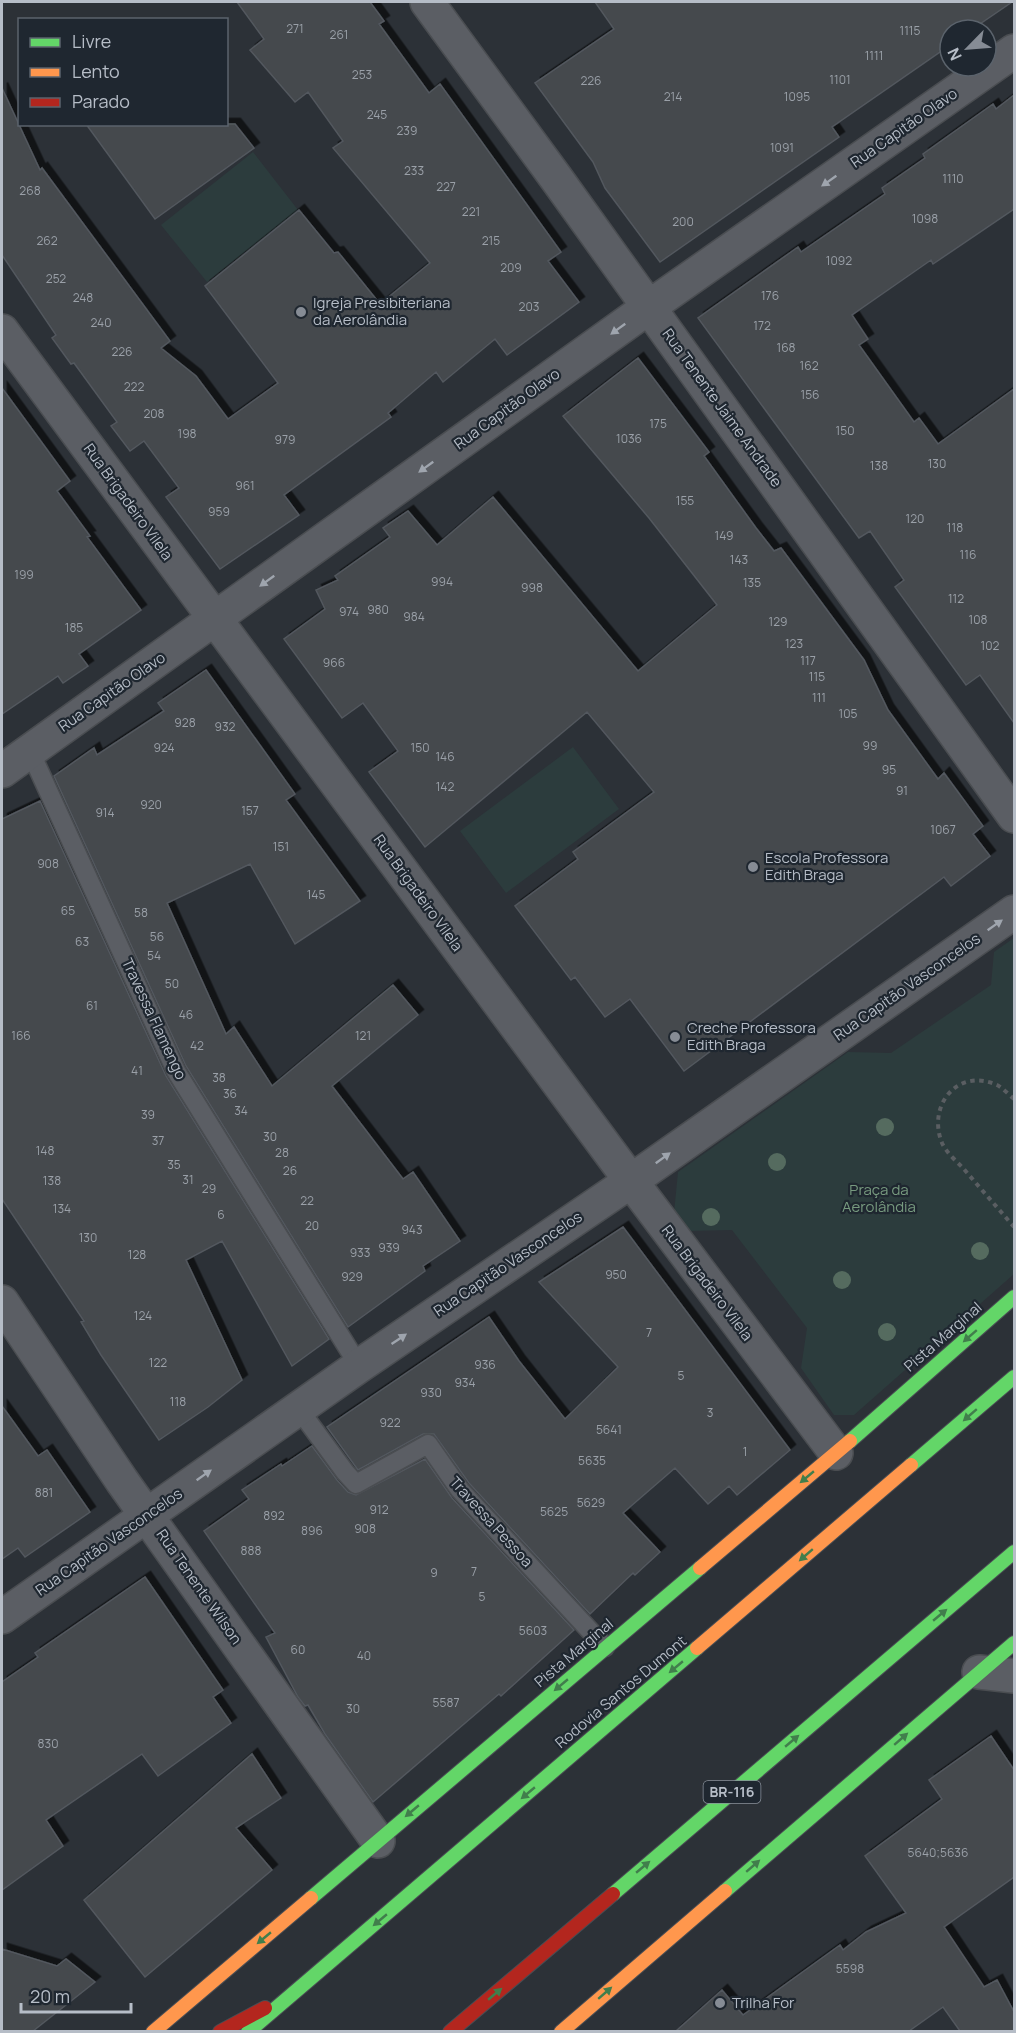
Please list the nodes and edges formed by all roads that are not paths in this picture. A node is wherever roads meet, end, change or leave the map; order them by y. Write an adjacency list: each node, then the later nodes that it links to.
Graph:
1 (427, 2): 3 (street, Rua Tenente Jaime Andrade)
2 (1014, 51): 3 (street, Rua Capitão Olavo, one-way to 3)
3 (649, 307): 5 (street, Rua Capitão Olavo, one-way to 5); 8 (street, Rua Tenente Jaime Andrade)
4 (2, 331): 5 (street, Rua Brigadeiro Vilela)
5 (215, 619): 6 (street, Rua Capitão Olavo); 10 (street, Rua Brigadeiro Vilela)
6 (30, 750): 7 (street, Rua Capitão Olavo); 13 (lane, Travessa Flamengo)
7 (2, 771)
8 (1014, 816)
9 (1014, 912): 10 (street, Rua Capitão Vasconcelos, one-way to 9)
10 (631, 1181): 13 (street, Rua Capitão Vasconcelos, one-way to 10); 16 (street, Rua Brigadeiro Vilela)
11 (1014, 1297): 16 (main road, Pista Marginal, one-way to 16)
12 (2, 1302): 17 (street, Rua Tenente Wilson)
13 (359, 1366): 15 (street, Rua Capitão Vasconcelos)
14 (1014, 1377): 25 (main road, Rodovia Santos Dumont, one-way to 25)
15 (298, 1408): 17 (street, Rua Capitão Vasconcelos, one-way to 15); 21 (lane, Travessa Pessoa)
16 (836, 1453): 21 (main road, Pista Marginal, one-way to 21)
17 (148, 1515): 19 (street, Rua Capitão Vasconcelos); 24 (street, Rua Tenente Wilson)
18 (1014, 1552): 29 (main road, BR-116, one-way to 18)
19 (2, 1617)
20 (1014, 1643): 22 (main road)
21 (606, 1647): 24 (main road, Pista Marginal, one-way to 24)
22 (979, 1672): 23 (street); 30 (main road, one-way to 22)
23 (1014, 1676)
24 (378, 1841): 26 (main road, Pista Marginal, one-way to 26)
25 (296, 1992): 27 (main road); 28 (main road, Rodovia Santos Dumont)
26 (153, 2031)
27 (220, 2031)
28 (248, 2031)
29 (450, 2031)
30 (561, 2031)

